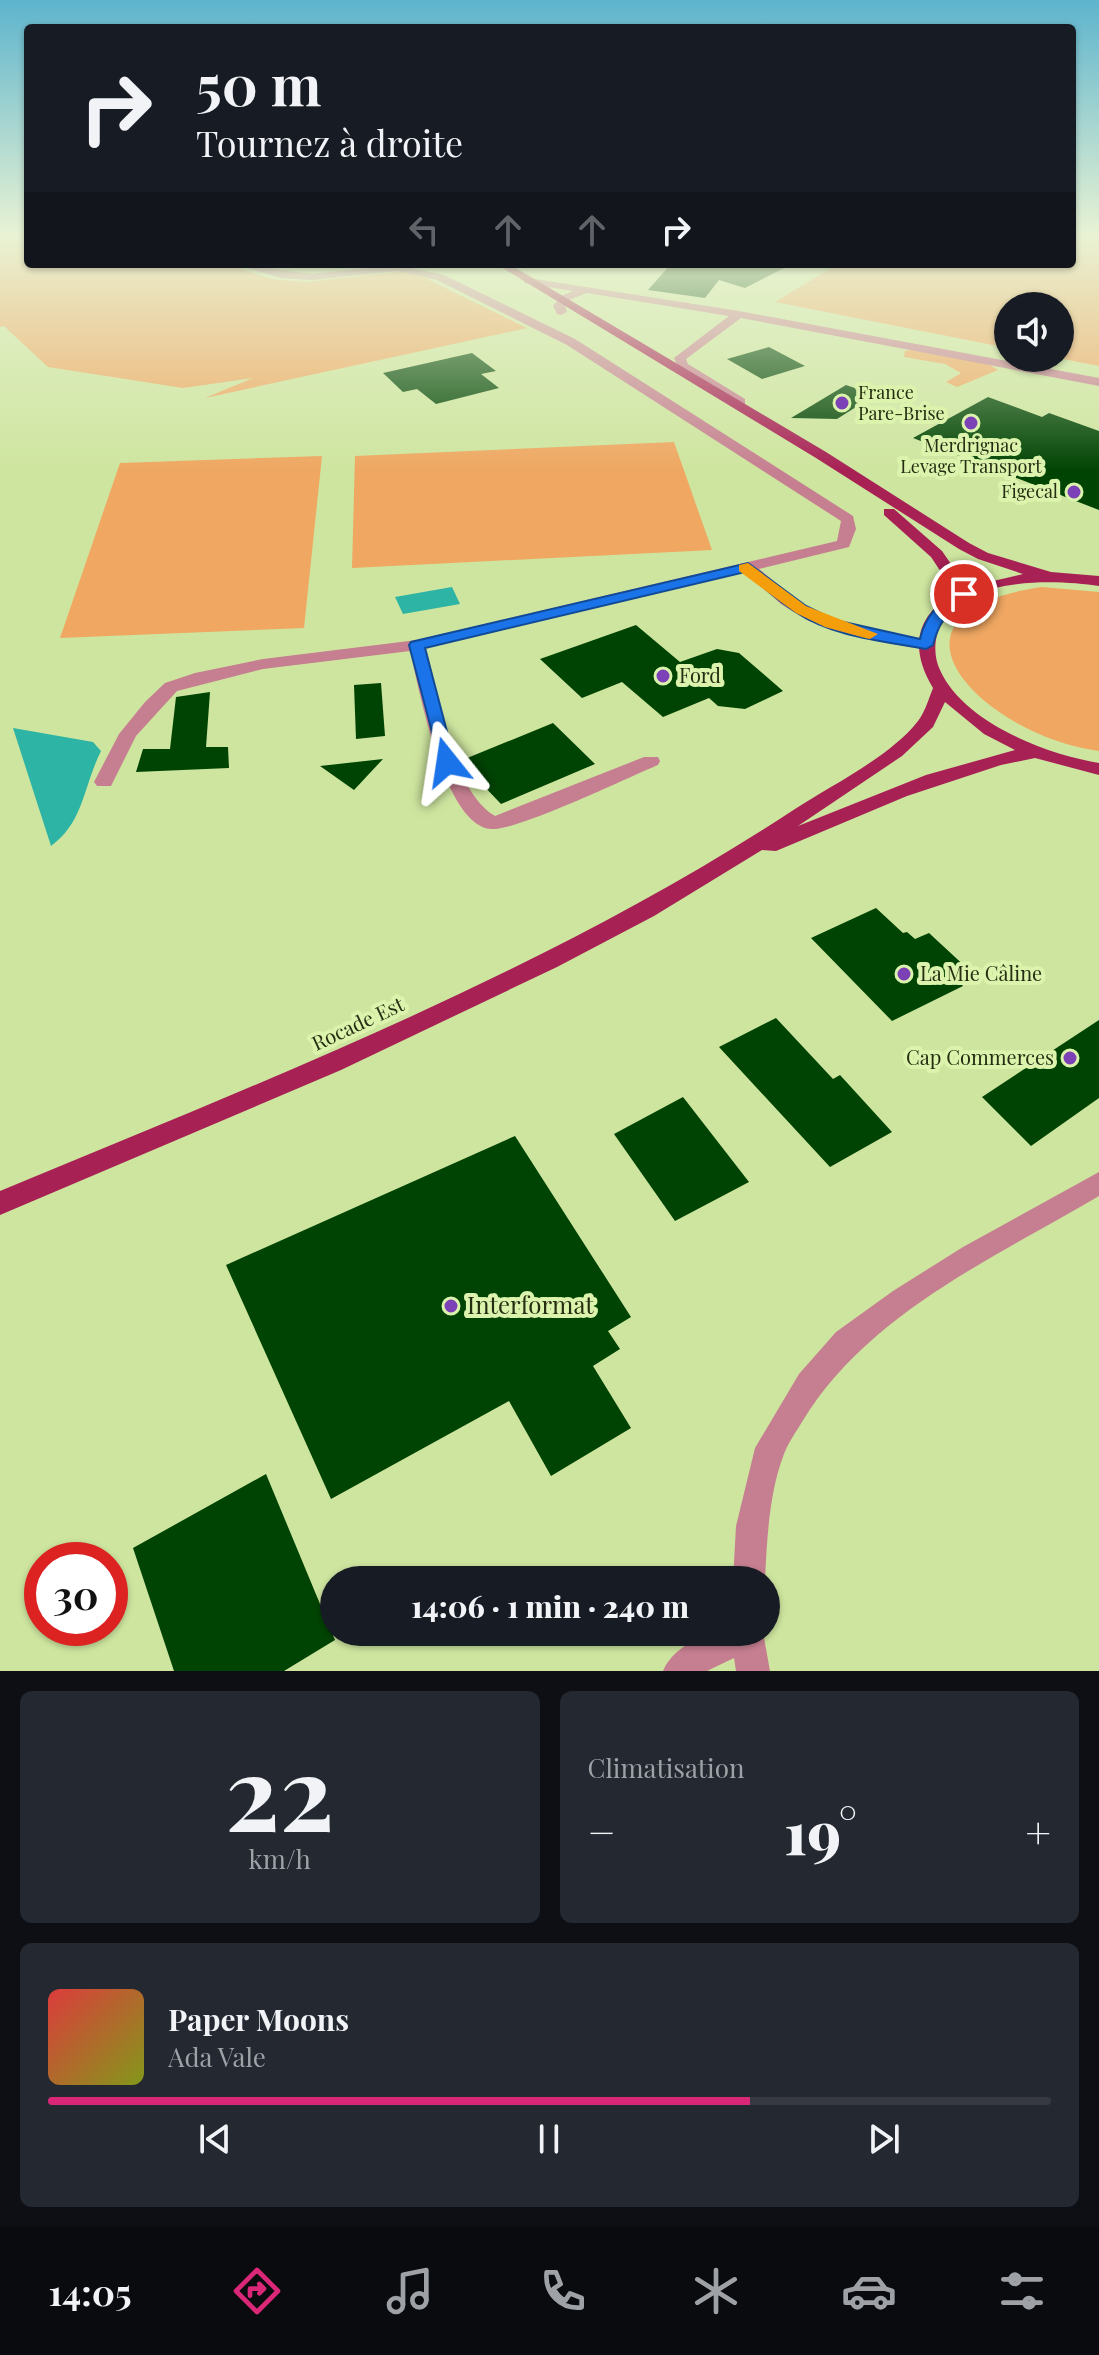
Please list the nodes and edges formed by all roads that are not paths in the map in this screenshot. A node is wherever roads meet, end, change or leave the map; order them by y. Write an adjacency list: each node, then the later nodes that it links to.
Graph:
1 (517, 315): 8 (street)
2 (576, 315): 11 (main road)
3 (578, 315): 7 (main road)
4 (738, 315): 7 (street)
5 (744, 315): 6 (street)
6 (1099, 382)
7 (789, 437): 9 (main road)
8 (748, 567): 12 (street); 13 (street)
9 (1047, 576): 10 (main road); 11 (main road)
10 (1096, 579)
11 (964, 594): 13 (main road)
12 (417, 645): 16 (street); 18 (street)
13 (926, 645): 14 (main road)
14 (942, 688): 15 (main road); 19 (main road)
15 (1035, 752): 17 (main road); 19 (main road)
16 (651, 761)
17 (1099, 769)
18 (104, 782)
19 (725, 865): 21 (main road, Rocade Est)
20 (1099, 1183): 22 (street)
21 (0, 1203)
22 (750, 1566)
23 (719, 1646): 25 (street)
24 (748, 1646): 26 (street)
25 (680, 1671)
26 (753, 1671)

